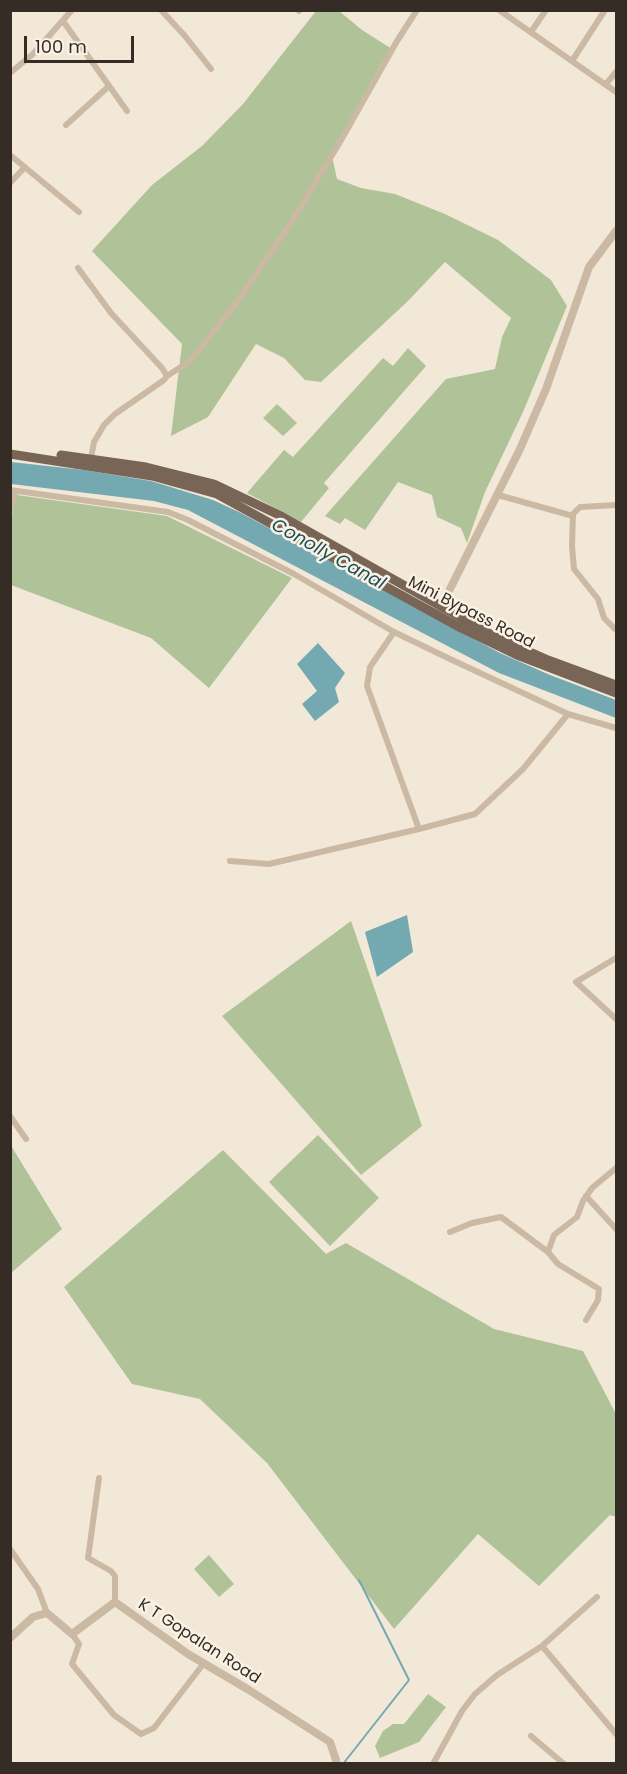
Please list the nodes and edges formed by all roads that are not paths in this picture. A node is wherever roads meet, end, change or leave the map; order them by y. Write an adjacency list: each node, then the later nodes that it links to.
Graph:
1 (72, 10): 7 (street)
2 (161, 10): 10 (street)
3 (417, 10): 24 (street)
4 (499, 10): 8 (street)
5 (546, 10): 8 (street)
6 (605, 10): 9 (street)
7 (63, 21): 12 (street); 14 (street)
8 (531, 32): 9 (street)
9 (572, 61): 13 (street)
10 (211, 69)
11 (616, 72): 13 (street)
12 (10, 74)
13 (606, 84): 15 (street)
14 (110, 86): 16 (street); 17 (street)
15 (616, 92)
16 (128, 111)
17 (66, 125)
18 (10, 155): 19 (street)
19 (25, 167): 20 (street); 21 (street)
20 (10, 183)
21 (79, 212)
22 (616, 231): 28 (street)
23 (78, 268): 24 (street)
24 (167, 375): 26 (street)
25 (10, 452): 26 (main road, Mini Bypass Road); 32 (main road, Mini Bypass Road)
26 (91, 458): 32 (main road, Mini Bypass Road)
27 (13, 490): 30 (street); 34 (street)
28 (498, 495): 31 (street); 32 (street)
29 (616, 505): 31 (street)
30 (10, 510)
31 (573, 516): 33 (street)
32 (439, 611): 35 (main road, Mini Bypass Road); 36 (main road, Mini Bypass Road)
33 (616, 630)
34 (394, 632): 37 (street); 39 (street)
35 (616, 685)
36 (616, 693)
37 (568, 714): 38 (street); 39 (street)
38 (616, 728)
39 (419, 829): 40 (street)
40 (230, 861)
41 (616, 958): 42 (street)
42 (616, 1019)
43 (10, 1116): 44 (street)
44 (26, 1139)
45 (616, 1168): 46 (street)
46 (586, 1196): 47 (street); 49 (street)
47 (616, 1230)
48 (450, 1232): 49 (street)
49 (548, 1252): 50 (street)
50 (586, 1320)
51 (99, 1478): 54 (street)
52 (10, 1549): 55 (street)
53 (597, 1597): 58 (street)
54 (115, 1602): 56 (street, K T Gopalan Road); 59 (street, K T Gopalan Road)
55 (47, 1613): 56 (street); 57 (street)
56 (72, 1634): 59 (street)
57 (10, 1638)
58 (542, 1646): 60 (street); 63 (street)
59 (204, 1663): 62 (street, K T Gopalan Road)
60 (616, 1734)
61 (531, 1736): 64 (street)
62 (338, 1762)
63 (433, 1764)
64 (564, 1764)

